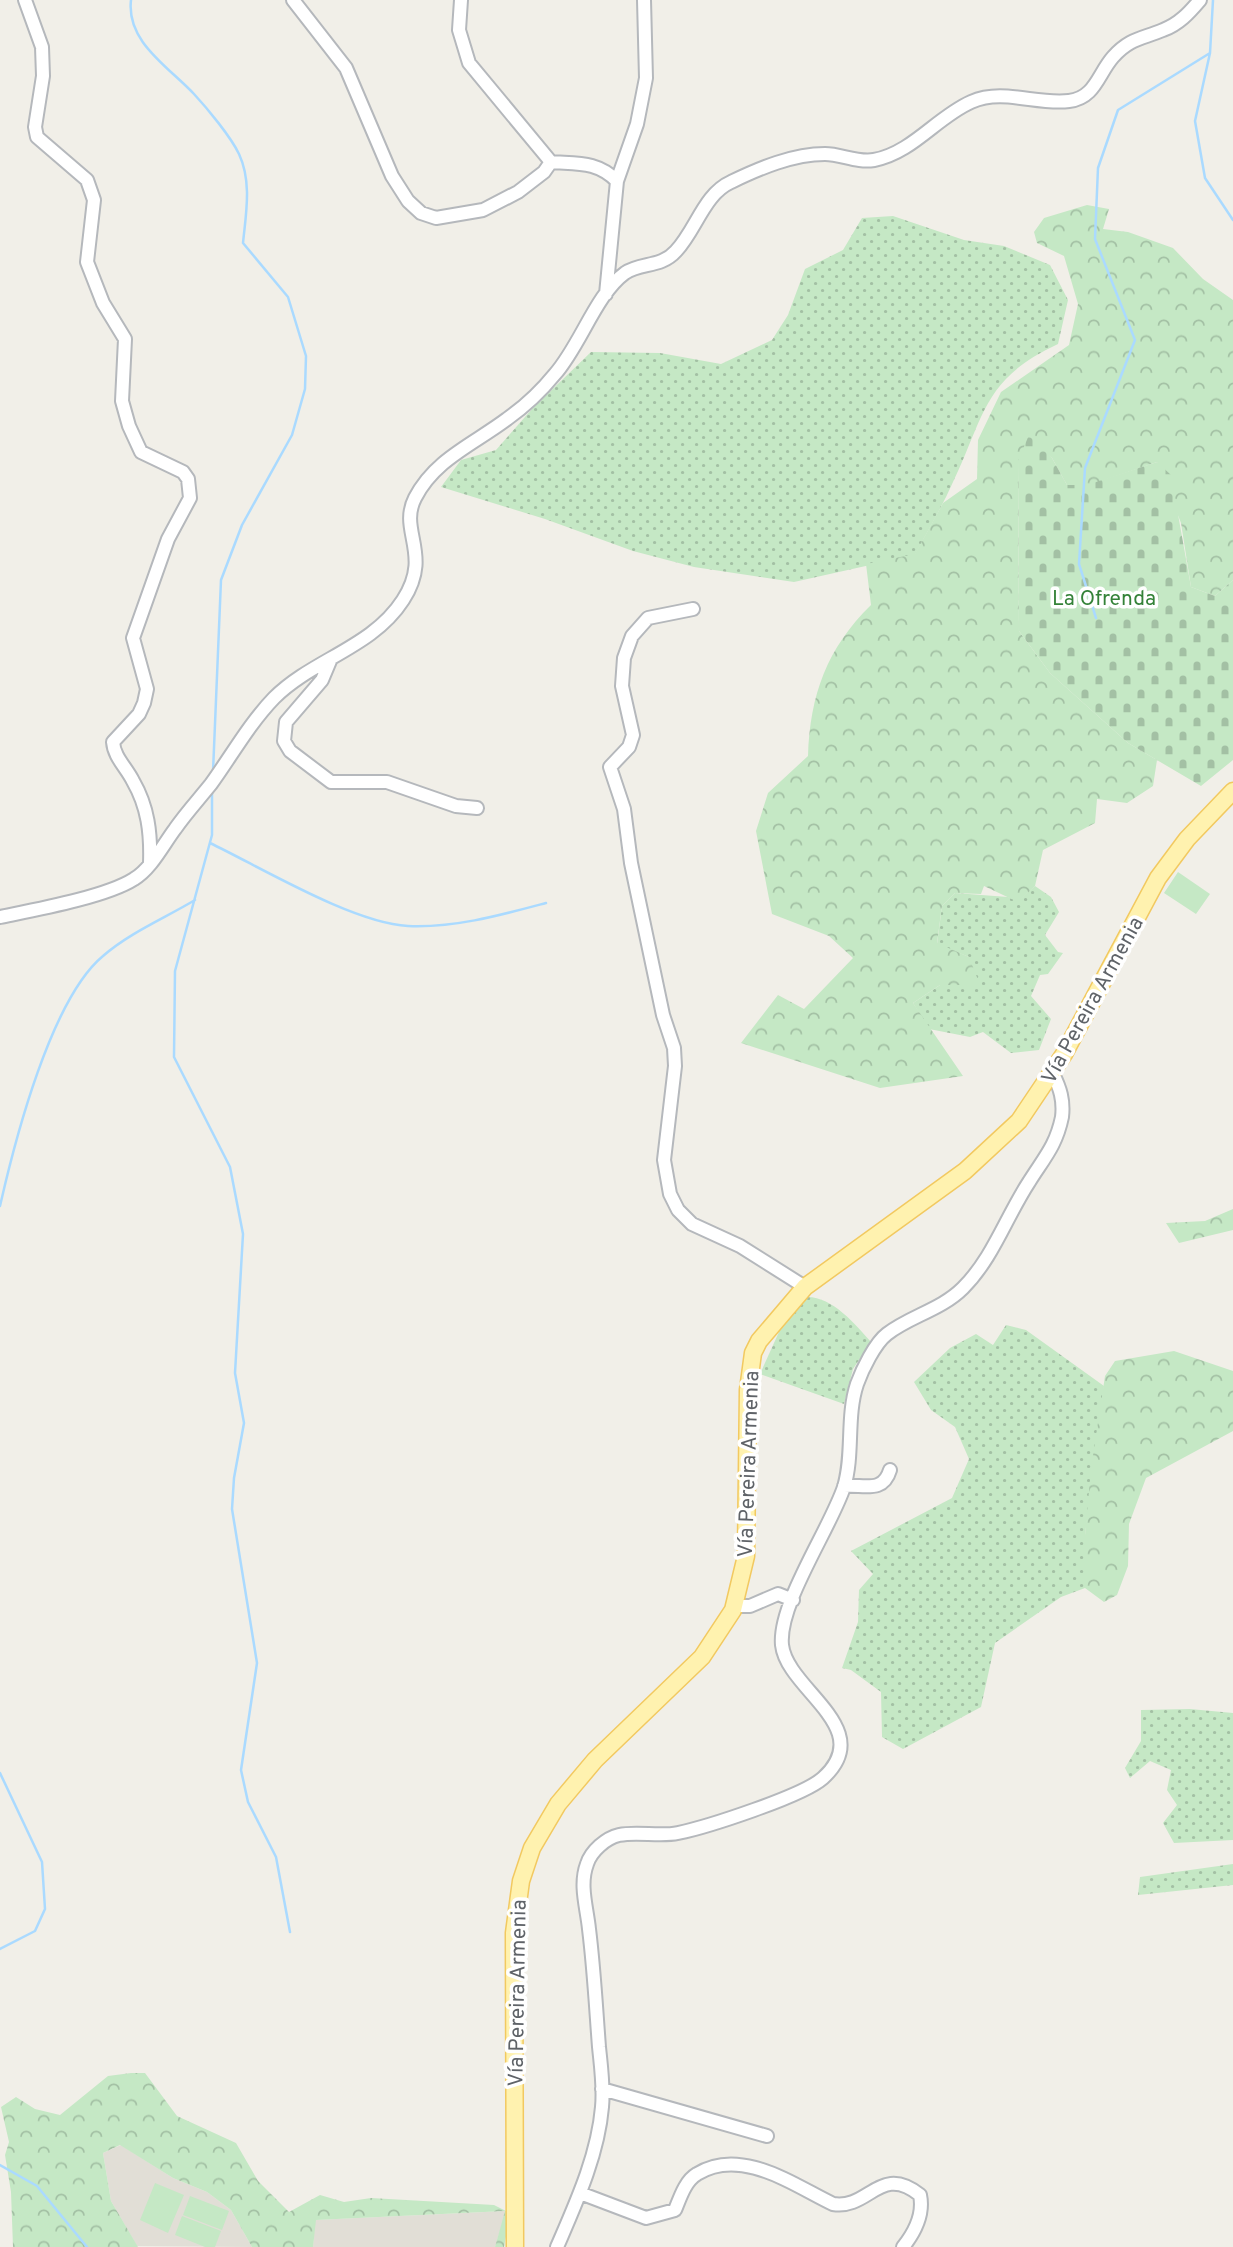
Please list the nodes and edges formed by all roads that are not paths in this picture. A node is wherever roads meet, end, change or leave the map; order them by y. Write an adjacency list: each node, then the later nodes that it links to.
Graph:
1 (24, 0): 13 (street)
2 (293, 0): 6 (street)
3 (461, 0): 6 (street)
4 (644, 0): 7 (street)
5 (1200, 0): 8 (street)
6 (551, 162): 7 (street)
7 (617, 181): 8 (street)
8 (606, 294): 10 (street)
9 (693, 610): 16 (street)
10 (330, 660): 12 (street); 13 (street)
11 (1233, 791): 15 (main road, Vía Pereira Armenia)
12 (477, 808)
13 (149, 863): 14 (street)
14 (0, 917)
15 (1053, 1074): 16 (main road, Vía Pereira Armenia); 18 (street)
16 (806, 1287): 20 (main road, Vía Pereira Armenia)
17 (890, 1470): 18 (street)
18 (844, 1486): 19 (street)
19 (793, 1600): 20 (street); 21 (street)
20 (734, 1606): 24 (main road, Vía Pereira Armenia)
21 (602, 2089): 22 (street); 23 (street)
22 (767, 2136)
23 (580, 2193): 25 (street); 26 (street)
24 (515, 2247)
25 (557, 2247)
26 (902, 2247)

